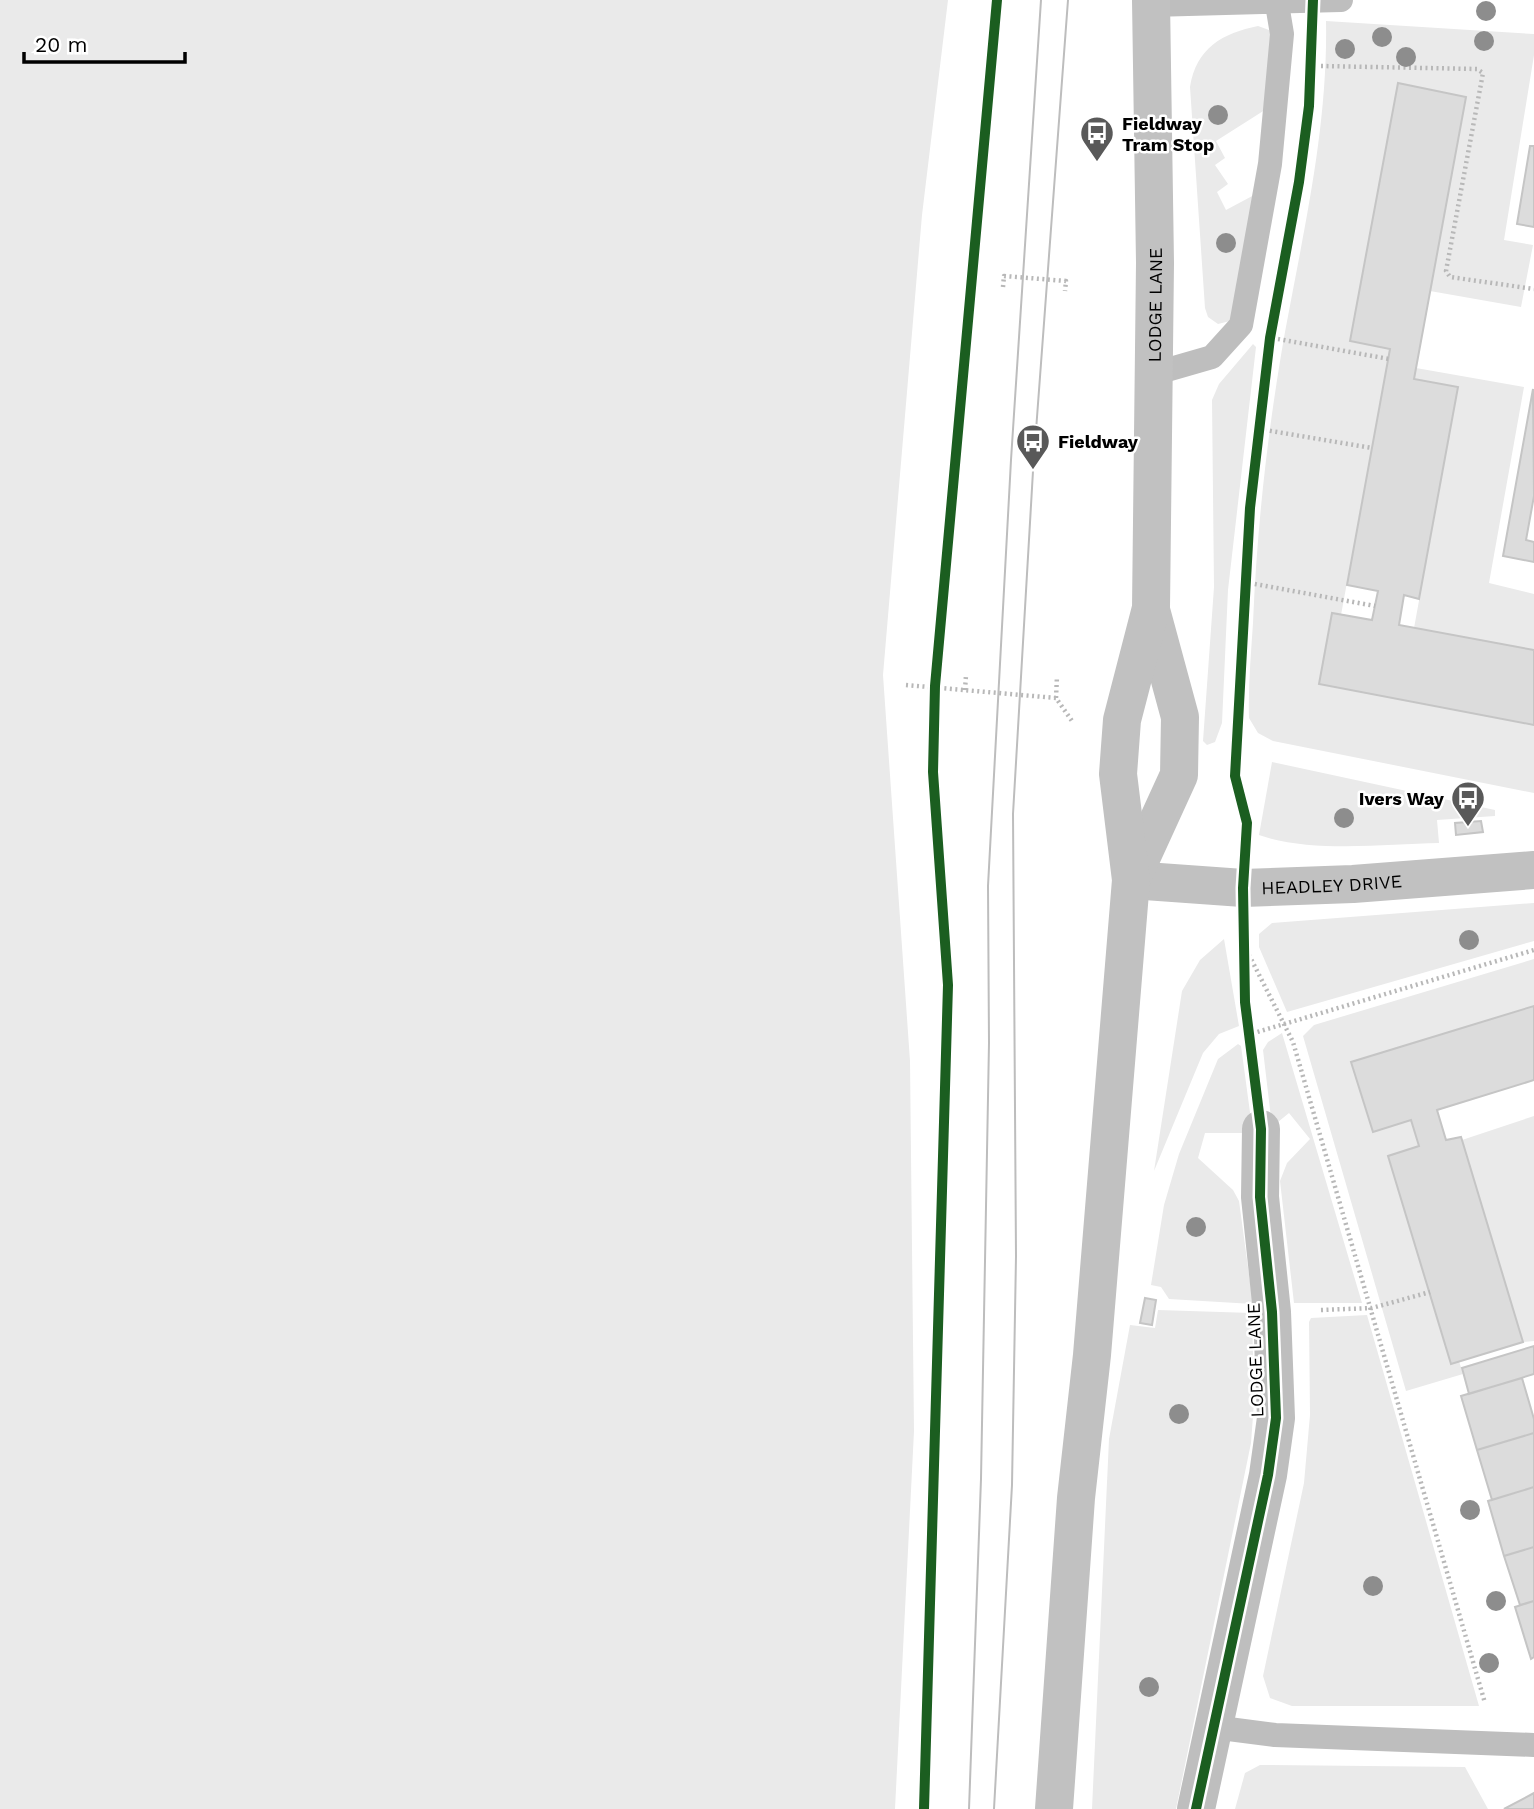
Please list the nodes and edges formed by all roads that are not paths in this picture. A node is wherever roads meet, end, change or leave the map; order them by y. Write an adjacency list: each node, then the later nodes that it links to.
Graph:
1 (1341, 0): 2 (lane)
2 (1313, 1): 4 (lane)
3 (1151, 2): 4 (lane); 5 (street, LODGE LANE)
4 (1277, 4): 5 (lane)
5 (1153, 374): 6 (street, LODGE LANE)
6 (1151, 608): 8 (street, LODGE LANE); 8 (street, LODGE LANE)
7 (1534, 870): 8 (street, HEADLEY DRIVE)
8 (1130, 880): 12 (street, LODGE LANE)
9 (1261, 1129): 10 (street, LODGE LANE)
10 (1213, 1727): 11 (lane); 13 (street, LODGE LANE)
11 (1534, 1745)
12 (1054, 1809)
13 (1196, 1809)

